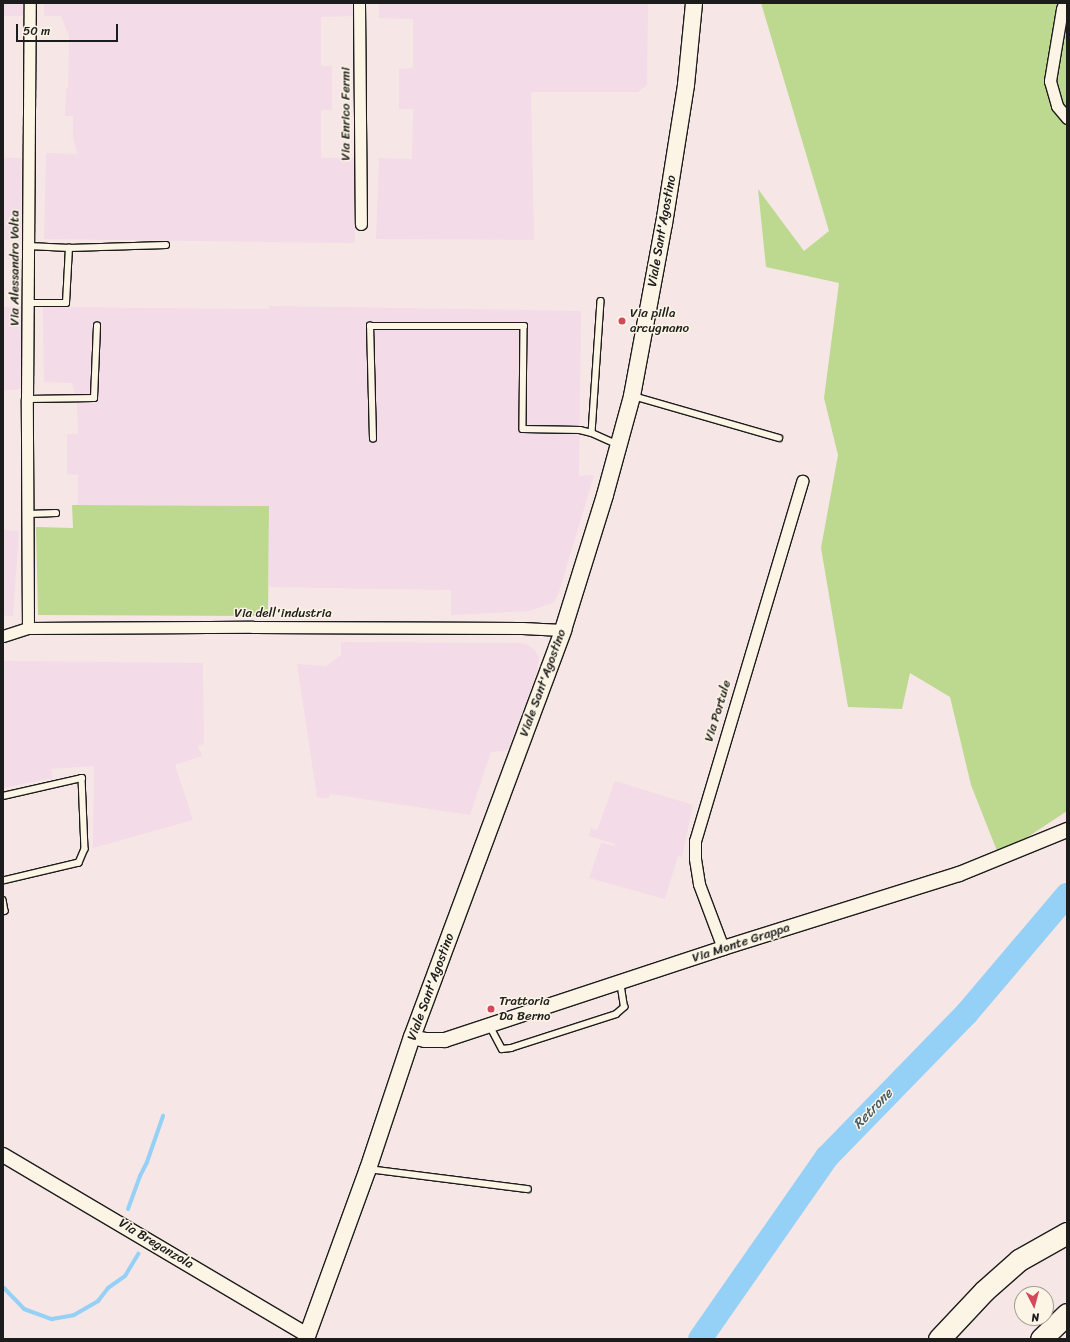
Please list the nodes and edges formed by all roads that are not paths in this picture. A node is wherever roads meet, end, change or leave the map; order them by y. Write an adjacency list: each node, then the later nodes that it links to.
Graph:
1 (30, 3): 8 (street, Via Alessandro Volta)
2 (359, 3): 6 (street, Via Enrico Fermi)
3 (694, 3): 13 (main road, Viale Sant'Agostino)
4 (1064, 3): 5 (street)
5 (1067, 118)
6 (361, 224)
7 (166, 245): 9 (lane)
8 (29, 246): 9 (lane); 11 (street, Via Alessandro Volta)
9 (69, 248): 11 (lane)
10 (601, 301): 15 (lane)
11 (28, 303): 14 (street, Via Alessandro Volta)
12 (97, 326): 14 (lane)
13 (632, 396): 16 (lane); 18 (main road, Viale Sant'Agostino)
14 (27, 399): 21 (street, Via Alessandro Volta)
15 (592, 433): 17 (lane); 18 (lane)
16 (779, 438)
17 (373, 439)
18 (619, 445): 23 (main road, Viale Sant'Agostino)
19 (802, 481): 30 (street, Via Portule)
20 (56, 513): 21 (lane)
21 (29, 514): 22 (street, Via Alessandro Volta)
22 (28, 628): 23 (street, Via dell'industria); 24 (street, Via dell'industria)
23 (563, 630): 33 (main road, Viale Sant'Agostino)
24 (3, 636)
25 (3, 796): 27 (lane)
26 (1067, 830): 30 (street, Via Monte Grappa)
27 (3, 881)
28 (3, 900): 29 (lane)
29 (3, 912)
30 (723, 948): 31 (street, Via Monte Grappa)
31 (620, 982): 32 (street, Via Monte Grappa); 32 (lane)
32 (490, 1025): 33 (street, Via Monte Grappa)
33 (412, 1037): 35 (main road, Viale Sant'Agostino)
34 (3, 1155): 39 (street, Via Breganzola)
35 (368, 1169): 36 (lane); 39 (main road, Viale Sant'Agostino)
36 (528, 1188)
37 (1067, 1233): 40 (highway)
38 (1067, 1314): 41 (highway)
39 (306, 1337)
40 (940, 1339)
41 (1040, 1339)

